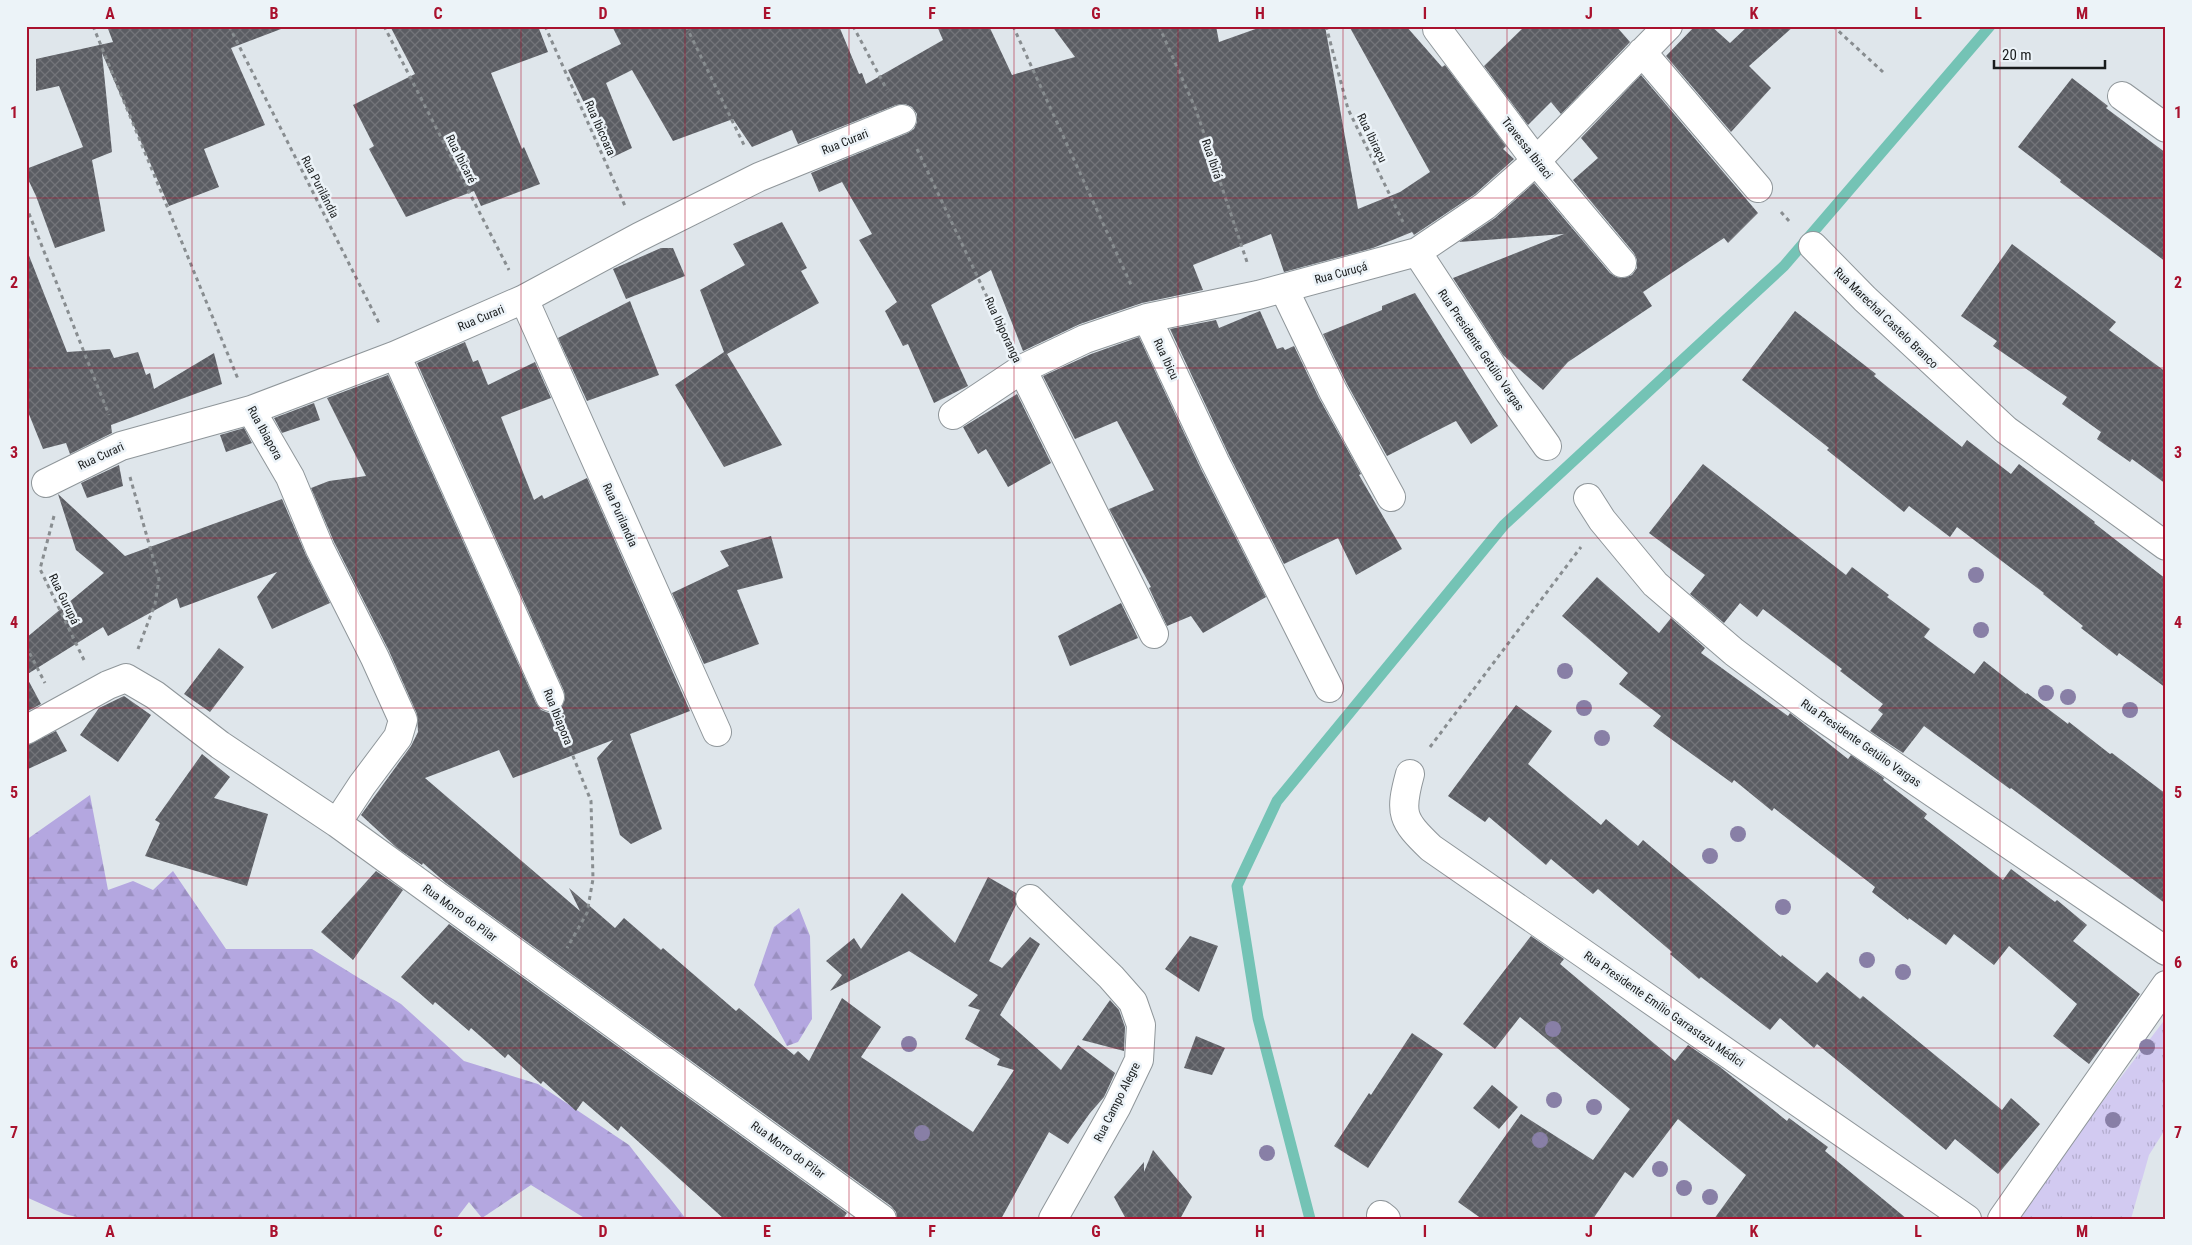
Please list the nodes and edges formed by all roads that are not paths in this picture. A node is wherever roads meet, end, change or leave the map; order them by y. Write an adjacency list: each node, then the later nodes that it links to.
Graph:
1 (1668, 26): 3 (street, Rua Curuçá)
2 (1437, 29): 7 (street, Travessa Ibiraci)
3 (1642, 52): 7 (street, Rua Curuçá); 8 (street)
4 (2122, 96): 6 (street)
5 (902, 119): 13 (street, Rua Curari)
6 (2166, 128)
7 (1536, 161): 10 (street, Rua Curuçá); 11 (street, Travessa Ibiraci)
8 (1758, 188)
9 (1813, 246): 23 (street, Rua Marechal Castelo Branco)
10 (1417, 252): 12 (street, Rua Curuçá); 19 (street, Rua Presidente Getúlio Vargas)
11 (1622, 264)
12 (1271, 292): 14 (street, Rua Curuçá); 21 (street)
13 (524, 299): 15 (street, Rua Curari); 28 (street, Rua Purilandia)
14 (1147, 318): 16 (street, Rua Curuçá); 25 (street, Rua Ibicu)
15 (396, 355): 17 (street, Rua Curari); 26 (street, Rua Ibiapora)
16 (1022, 369): 18 (street, Rua Curuçá); 24 (street, Rua Ibiporanga)
17 (251, 410): 20 (street, Rua Curari); 30 (street, Rua Ibiapora)
18 (953, 415)
19 (1547, 446)
20 (46, 483)
21 (1391, 497)
22 (1595, 509): 32 (street, Rua Presidente Getúlio Vargas)
23 (2166, 546)
24 (1154, 634)
25 (1329, 688)
26 (550, 697)
27 (26, 730): 30 (street, Rua Morro do Pilar)
28 (717, 732)
29 (1410, 774): 36 (street, Rua Presidente Emílio Garrastazu Médici)
30 (337, 823): 34 (street, Rua Morro do Pilar)
31 (1030, 899): 35 (street, Rua Campo Alegre)
32 (2166, 951)
33 (2166, 985): 37 (street)
34 (882, 1219)
35 (1053, 1219)
36 (1967, 1219)
37 (2002, 1219)

